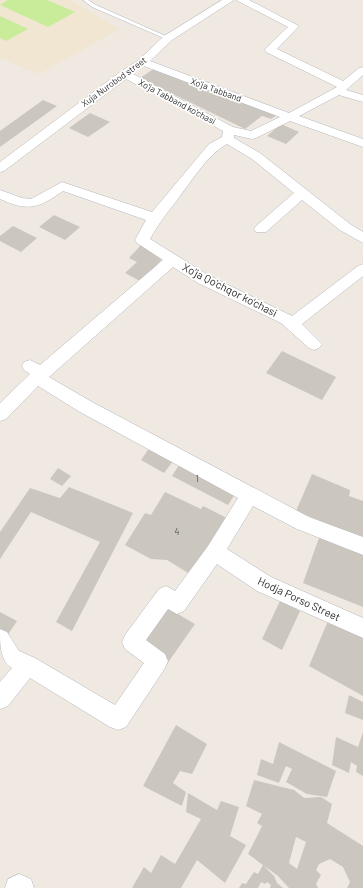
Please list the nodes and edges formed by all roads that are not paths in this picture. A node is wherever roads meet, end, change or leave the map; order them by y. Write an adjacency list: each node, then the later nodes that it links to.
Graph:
1 (85, 0): 4 (lane)
2 (229, 0): 4 (street, Xuja Nurobod street)
3 (241, 0): 8 (street)
4 (168, 38): 5 (street, Xuja Nurobod street)
5 (143, 62): 7 (street, Xuja Nurobod street); 10 (street, Xo'ja Tabband)
6 (363, 70): 8 (street)
7 (124, 74): 11 (street, Xo'ja Tabband ko'chasi); 13 (street, Xuja Nurobod street)
8 (341, 88): 9 (street); 10 (street)
9 (363, 99)
10 (289, 117): 11 (street); 12 (street, Xo'ja Tabband)
11 (228, 135): 15 (street, Xo'ja Tabband ko'chasi); 16 (street)
12 (363, 143)
13 (0, 168)
14 (0, 194): 16 (street)
15 (302, 194): 17 (street); 18 (street, Xo'ja Tabband ko'chasi)
16 (154, 218): 19 (street, Xo'ja Qo'chqor ko'chasi)
17 (261, 229)
18 (363, 238)
19 (172, 260): 21 (street, Xo'ja Qo'chqor ko'chasi); 23 (street)
20 (363, 269): 21 (street)
21 (292, 324): 22 (street, Xo'ja Qo'chqor ko'chasi)
22 (314, 344)
23 (36, 370): 24 (street); 25 (street)
24 (0, 414)
25 (250, 496): 26 (street); 27 (street)
26 (363, 546)
27 (215, 552): 28 (street, Hodja Porso Street); 30 (street)
28 (363, 628)
29 (0, 639): 30 (street)
30 (28, 665): 31 (street)
31 (0, 698)
32 (17, 888): 33 (street)
33 (22, 888)

